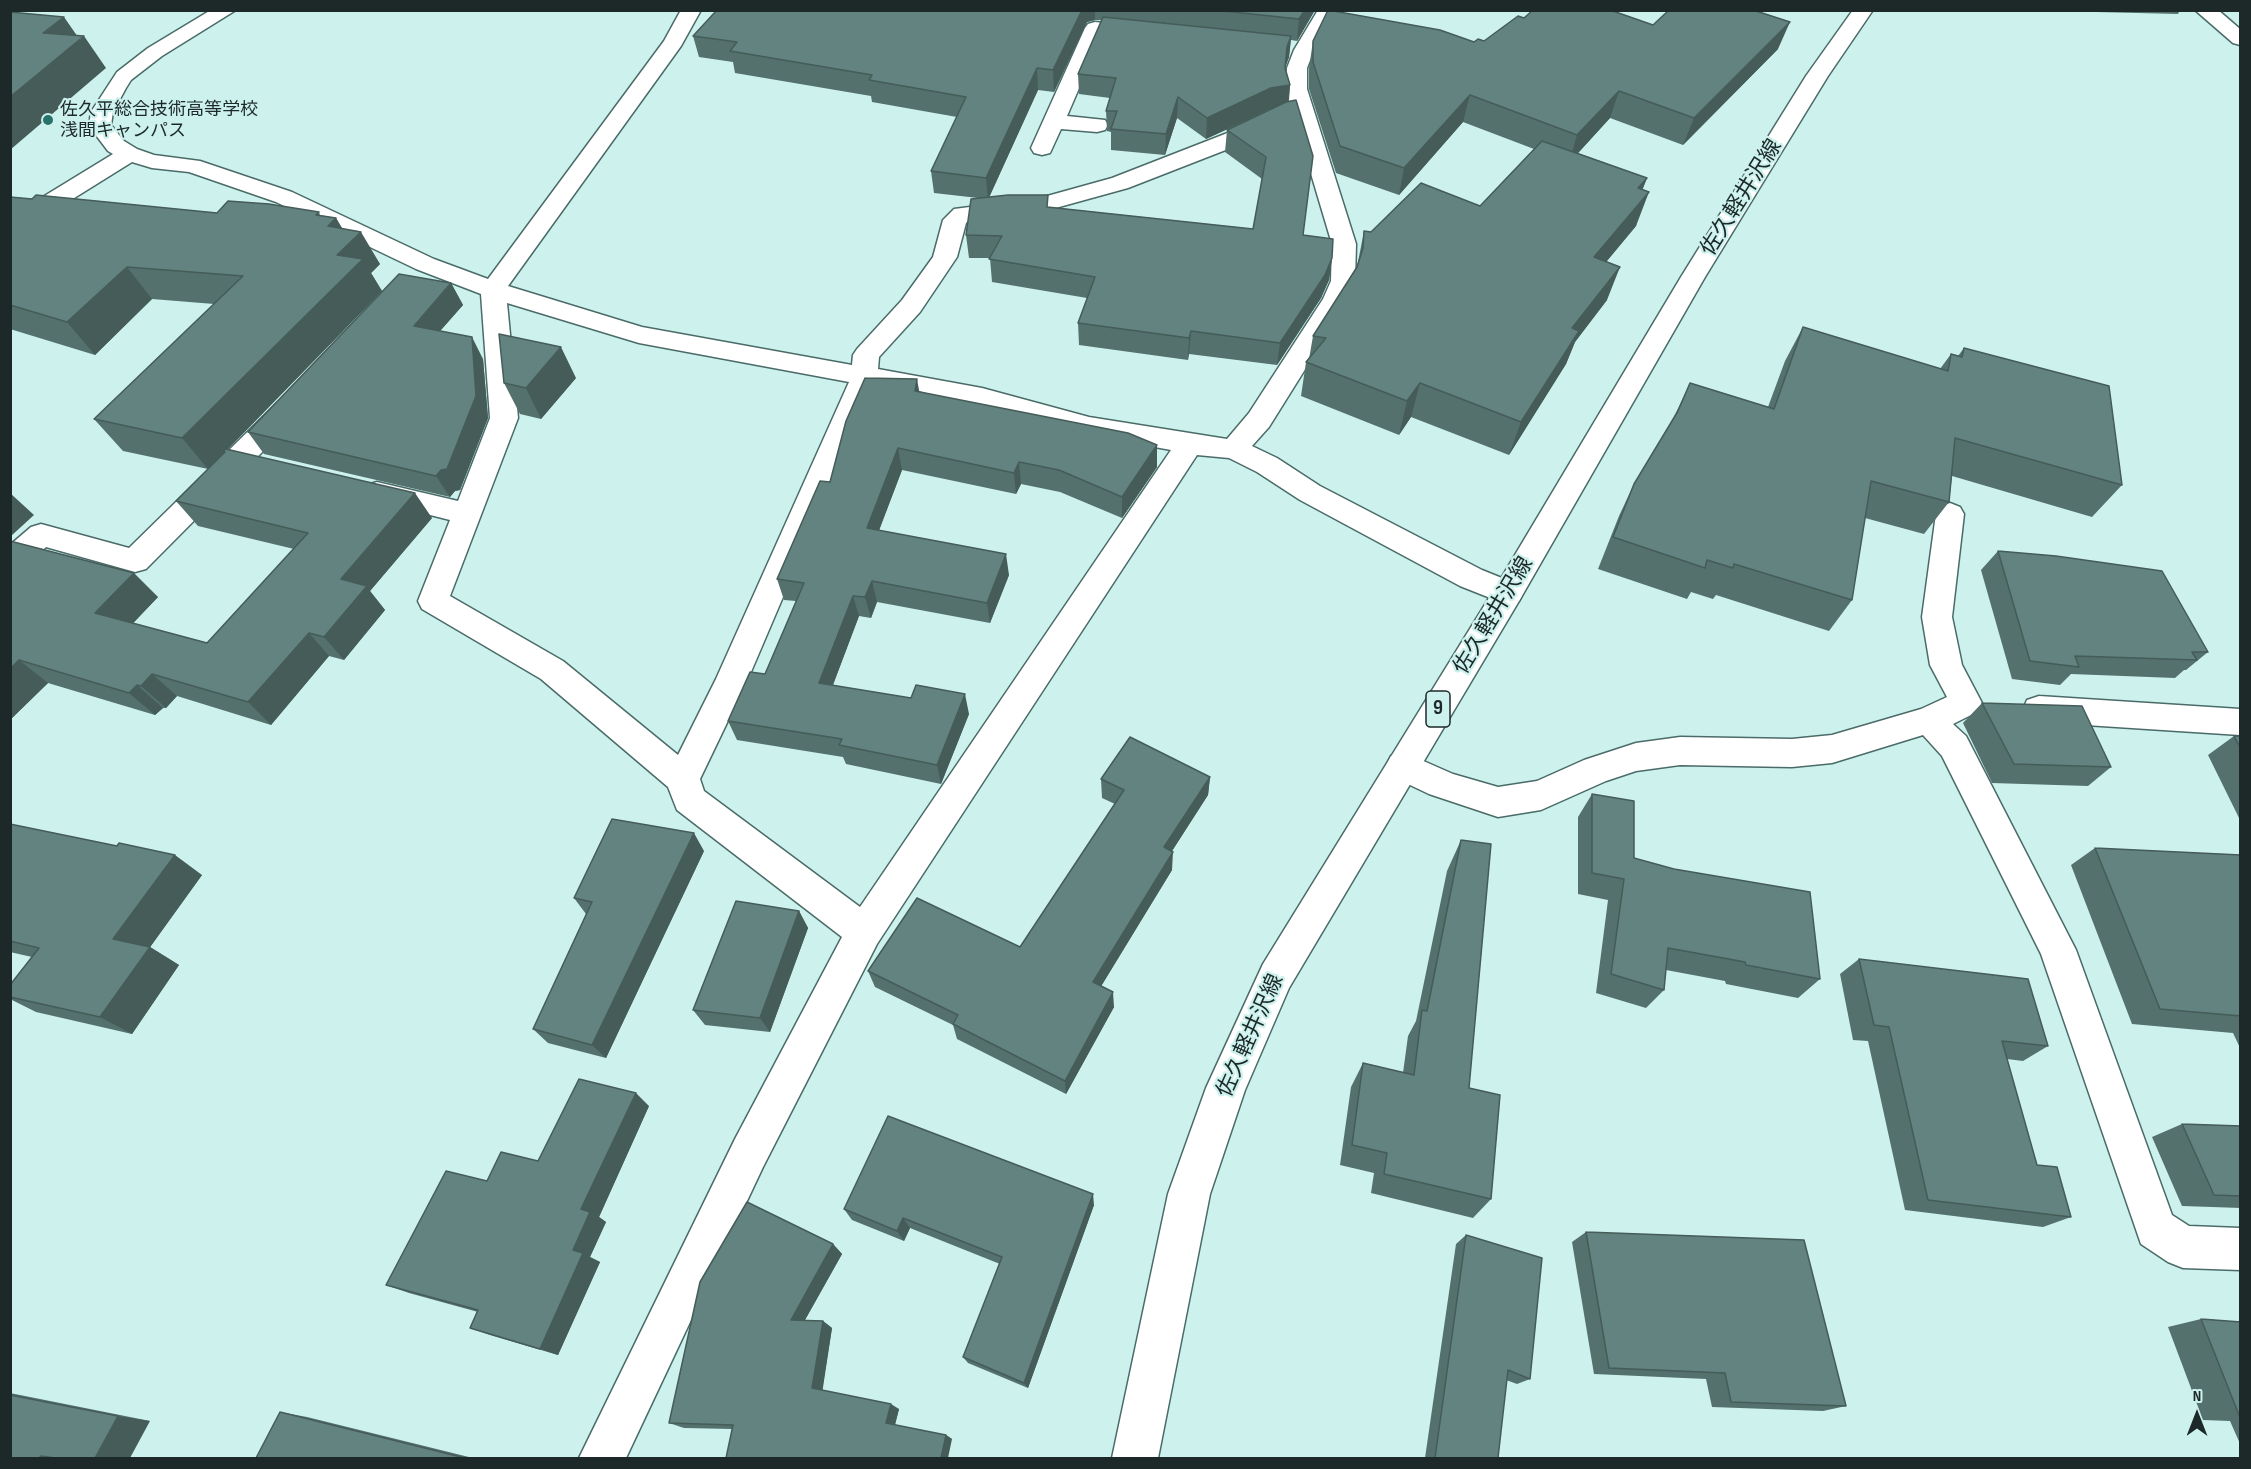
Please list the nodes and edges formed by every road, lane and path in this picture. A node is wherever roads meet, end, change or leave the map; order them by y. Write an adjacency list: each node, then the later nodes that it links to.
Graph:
1 (226, 10): 12 (street)
2 (691, 10): 14 (street)
3 (1328, 10): 8 (street)
4 (1863, 10): 25 (street, 佐久軽井沢線 / 9)
5 (2205, 10): 7 (street)
6 (1165, 35): 9 (street)
7 (2241, 39)
8 (1303, 112): 15 (street); 18 (street)
9 (1053, 122): 10 (street); 11 (street)
10 (1097, 125)
11 (1042, 148)
12 (129, 154): 13 (street); 14 (street)
13 (10, 228)
14 (493, 289): 15 (street); 22 (street)
15 (864, 377): 17 (street); 30 (street)
16 (304, 392): 19 (street)
17 (1190, 444): 18 (street); 31 (street)
18 (1234, 449): 25 (street)
19 (239, 460): 20 (street); 24 (street)
20 (273, 468)
21 (352, 486): 22 (street)
22 (466, 513): 30 (street)
23 (1950, 514): 26 (street)
24 (10, 562)
25 (1508, 593): 29 (street, 佐久軽井沢線 / 9)
26 (1990, 705): 27 (street); 28 (street)
27 (1929, 720): 29 (street); 32 (street)
28 (2241, 722)
29 (1403, 766): 34 (street, 佐久軽井沢線 / 9)
30 (682, 779): 31 (street)
31 (864, 932): 33 (street)
32 (2241, 1249)
33 (602, 1458)
34 (1135, 1458)

